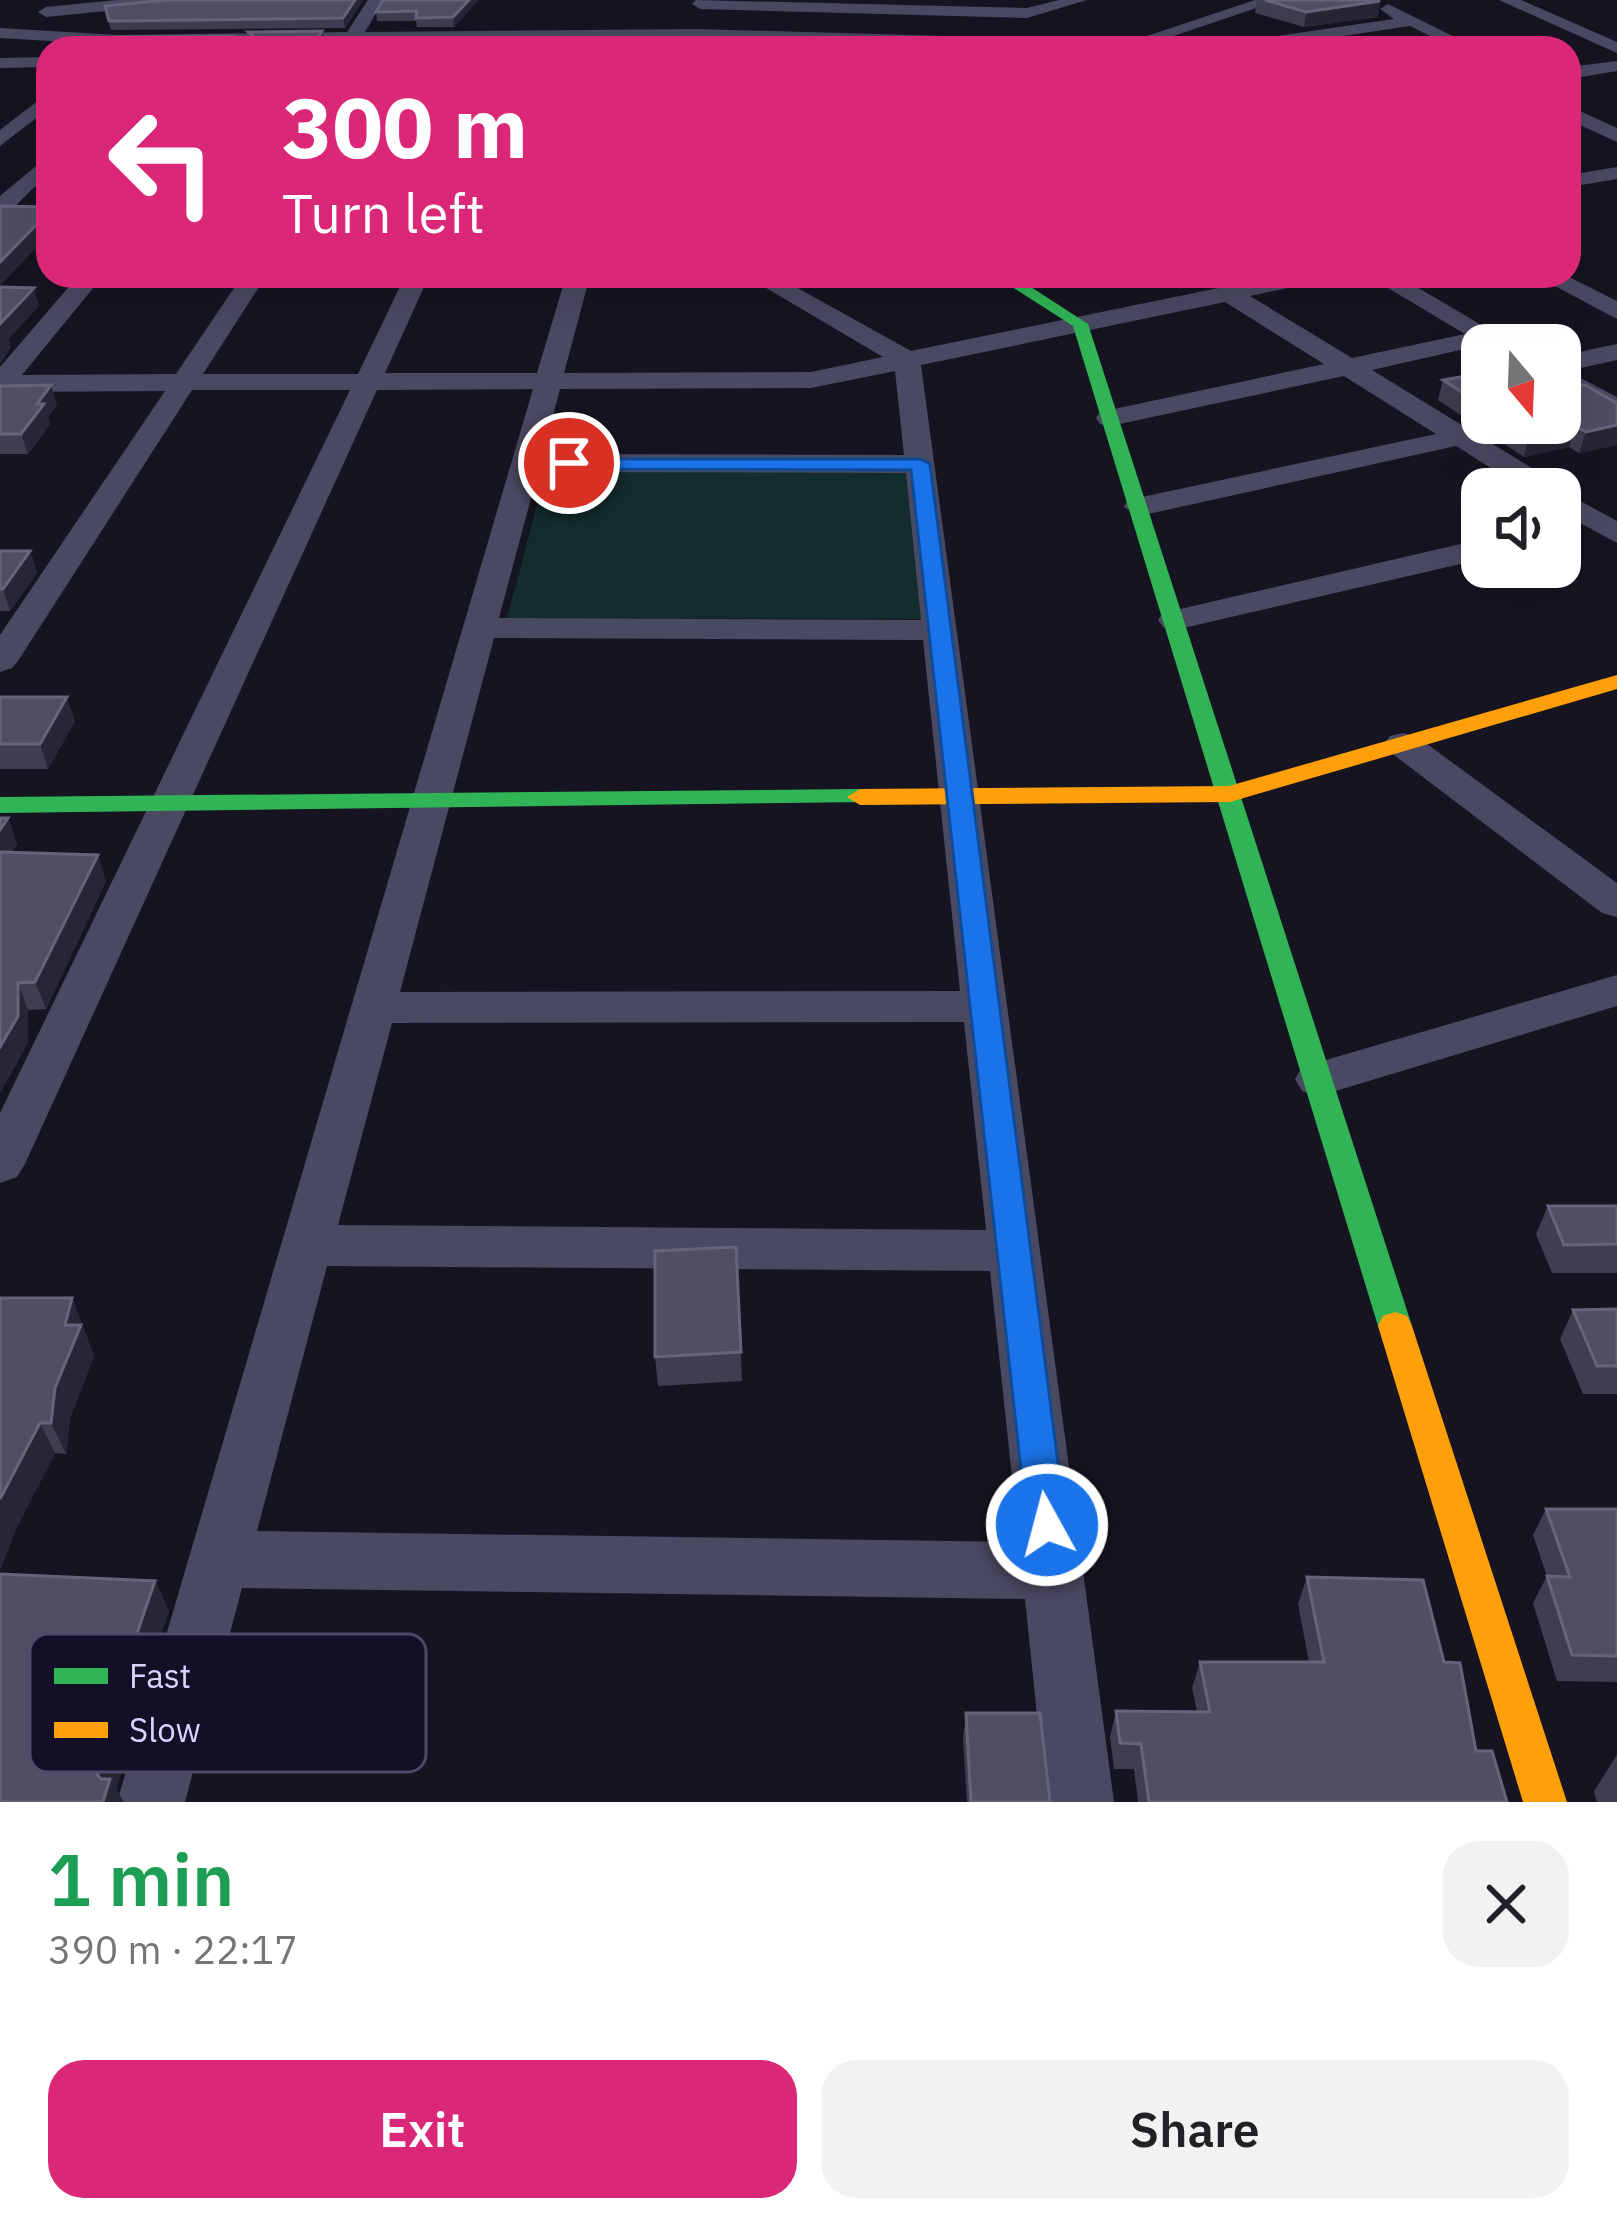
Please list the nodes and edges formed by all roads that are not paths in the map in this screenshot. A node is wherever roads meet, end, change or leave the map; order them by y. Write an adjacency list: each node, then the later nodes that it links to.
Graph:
1 (166, 0): 11 (street); 19 (street)
2 (376, 0): 21 (street)
3 (1002, 0): 13 (street)
4 (1079, 0): 13 (street)
5 (1191, 0): 14 (street)
6 (1272, 0): 14 (street)
7 (1369, 0): 15 (street)
8 (1507, 0): 30 (street)
9 (701, 2): 10 (street); 23 (street)
10 (810, 3): 13 (street)
11 (46, 12)
12 (255, 13): 20 (street)
13 (1027, 13): 24 (street)
14 (1228, 13): 25 (street); 26 (street)
15 (1413, 21): 27 (street); 28 (street)
16 (0, 33): 29 (street)
17 (468, 34): 18 (street)
18 (585, 34): 22 (street)
19 (123, 36)
20 (236, 36)
21 (353, 36)
22 (617, 36)
23 (697, 36)
24 (1072, 36)
25 (1157, 36)
26 (1294, 36)
27 (1313, 36)
28 (1444, 36)
29 (36, 37)
30 (1617, 48)
31 (36, 62): 32 (street)
32 (0, 63)
33 (1617, 66): 34 (street)
34 (1581, 71)
35 (36, 109): 38 (street)
36 (1581, 121): 37 (street)
37 (1617, 136)
38 (0, 140)
39 (0, 162): 40 (street)
40 (36, 162)
41 (1617, 173): 43 (street)
42 (36, 174): 44 (street)
43 (1581, 179)
44 (0, 208)
45 (81, 288): 66 (street)
46 (246, 288): 64 (street)
47 (411, 288): 65 (street)
48 (575, 288): 63 (street)
49 (779, 288): 60 (street)
50 (1022, 288): 56 (street)
51 (1249, 288): 54 (street)
52 (1401, 288): 57 (street)
53 (1572, 288): 55 (street)
54 (1228, 293): 56 (street); 62 (street)
55 (1617, 311)
56 (1080, 324): 60 (street); 69 (street)
57 (1466, 324)
58 (1461, 347): 62 (street)
59 (1617, 352): 61 (street)
60 (908, 360): 63 (street); 72 (street)
61 (1581, 360)
62 (1348, 367): 69 (street); 70 (street)
63 (548, 381): 65 (street); 71 (street)
64 (184, 382): 65 (street); 66 (street); 81 (street)
65 (368, 382): 87 (street)
66 (0, 383)
67 (1581, 389): 68 (street)
68 (1617, 409)
69 (1110, 418): 74 (street)
70 (1460, 437): 73 (street); 74 (street)
71 (525, 463): 72 (street); 79 (street)
72 (920, 464): 80 (street)
73 (1511, 468)
74 (1139, 506): 78 (street)
75 (1581, 512): 76 (street)
76 (1608, 528)
77 (1461, 554): 78 (street)
78 (1175, 620): 84 (street)
79 (479, 628): 80 (street); 86 (street)
80 (940, 631): 85 (street)
81 (0, 661)
82 (1617, 682): 83 (street)
83 (1402, 744): 84 (street); 89 (street)
84 (1230, 794): 85 (street); 94 (street)
85 (960, 797): 86 (street); 92 (street)
86 (430, 801): 87 (street); 93 (street)
87 (169, 803): 88 (street); 95 (street)
88 (0, 805)
89 (1599, 870): 90 (street)
90 (1617, 903)
91 (1613, 1000): 94 (street)
92 (985, 1006): 93 (street); 97 (street)
93 (373, 1008): 96 (street)
94 (1319, 1079): 104 (street)
95 (0, 1164)
96 (306, 1245): 97 (street); 98 (street)
97 (1014, 1251): 99 (street)
98 (219, 1559): 99 (street); 100 (street)
99 (1052, 1571): 103 (street)
100 (198, 1634)
101 (159, 1772): 102 (street)
102 (151, 1802)
103 (1080, 1802)
104 (1545, 1802)

